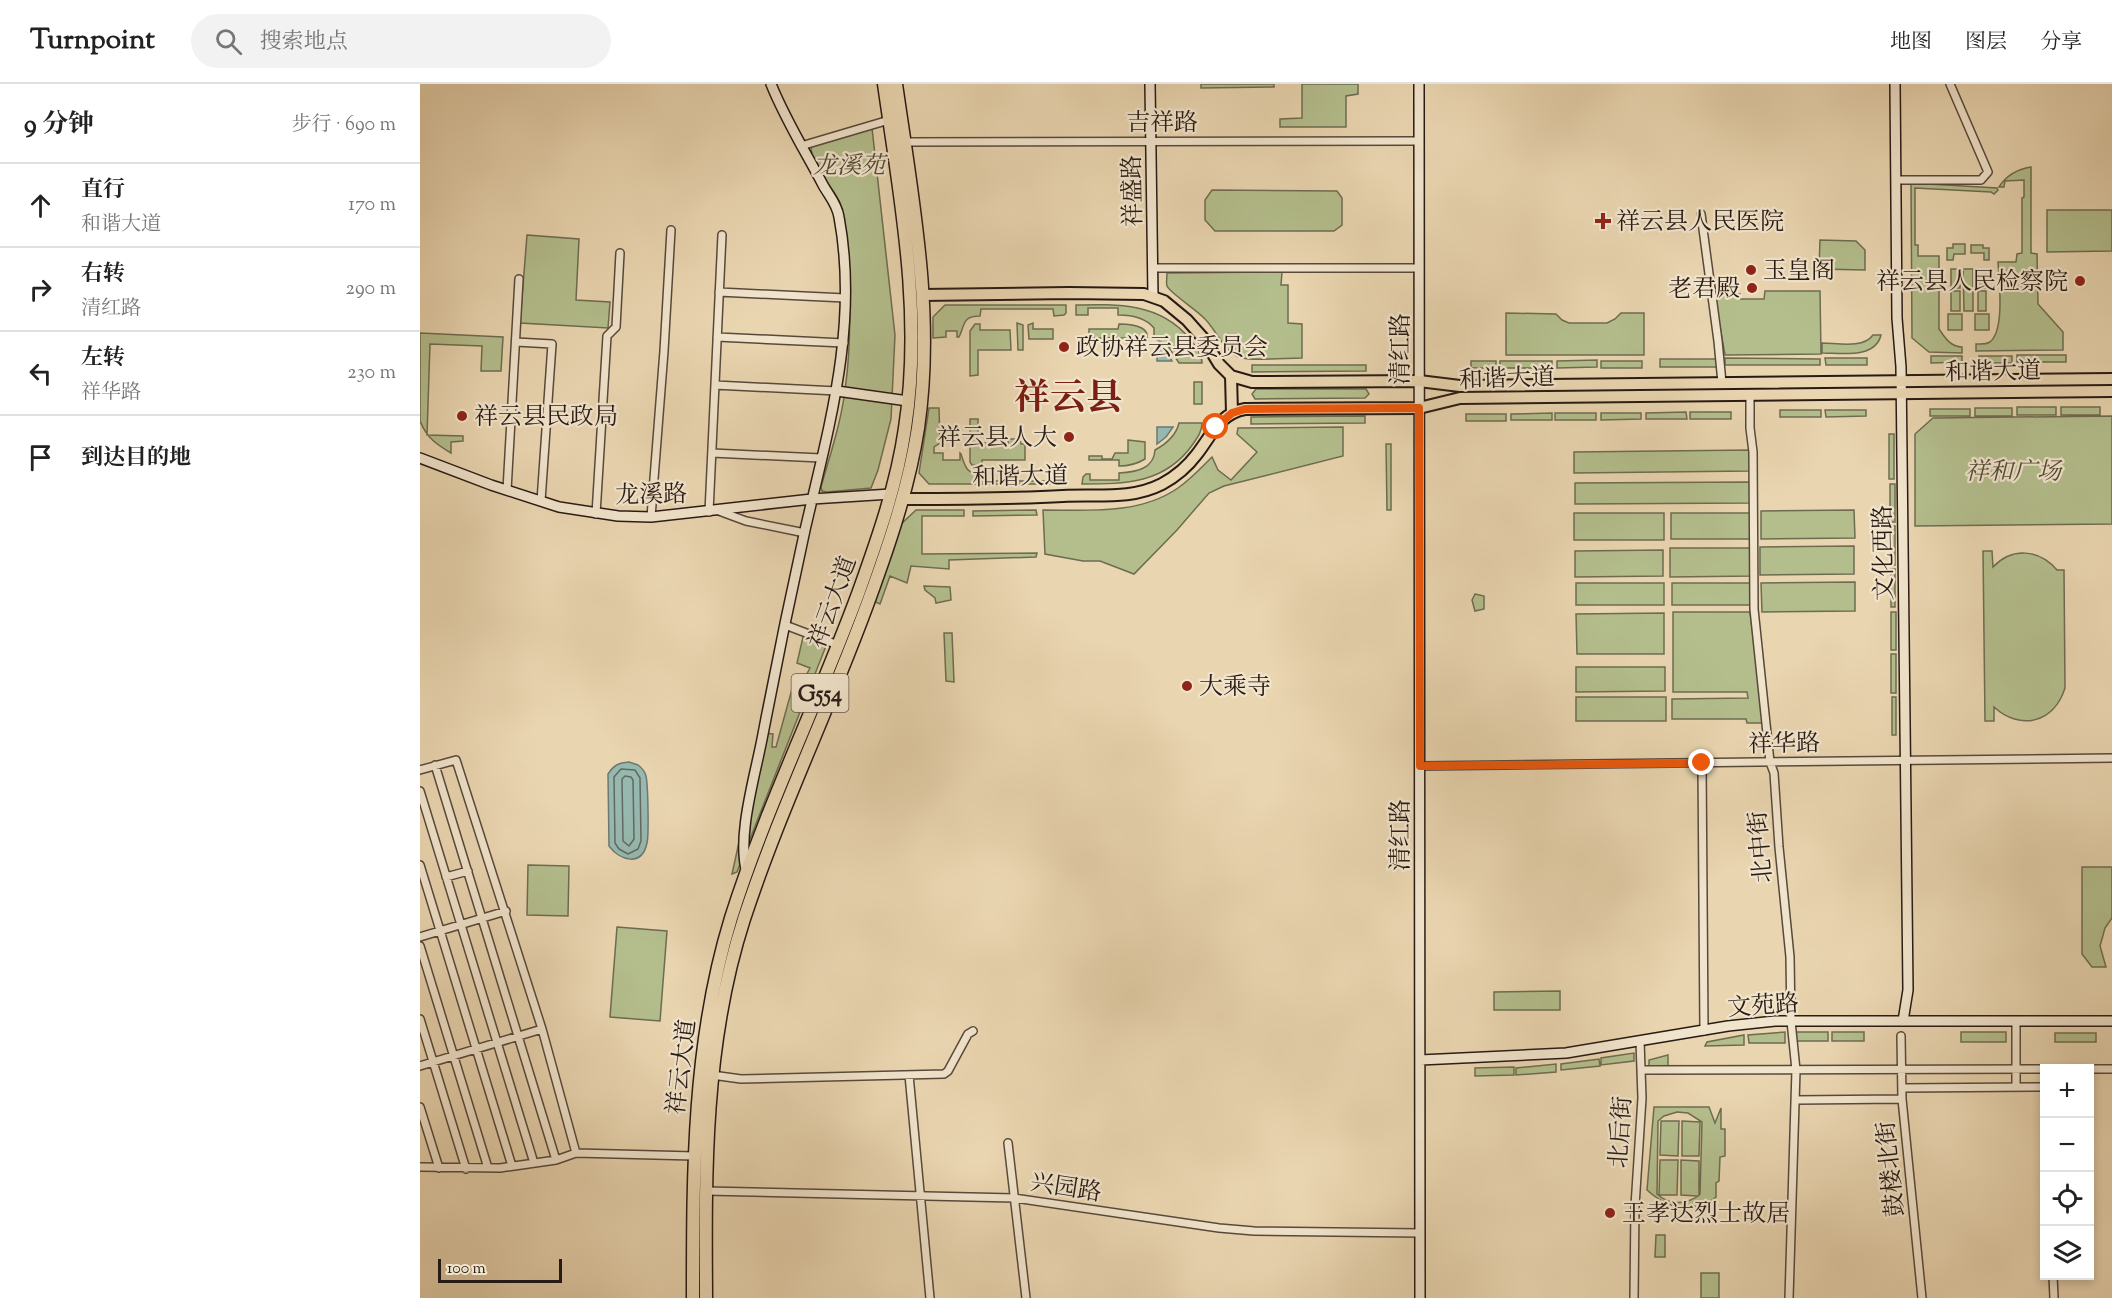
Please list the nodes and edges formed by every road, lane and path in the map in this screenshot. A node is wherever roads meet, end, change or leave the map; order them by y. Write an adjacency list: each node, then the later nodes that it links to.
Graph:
1 (771, 84): 12 (street)
2 (884, 84): 8 (highway, 祥云大道 / G554)
3 (896, 84): 11 (highway, 祥云大道 / G554)
4 (1150, 84): 10 (street, 祥盛路)
5 (1419, 84): 9 (street, 清红路)
6 (1895, 84): 13 (street, 文化西路)
7 (1950, 84): 13 (street)
8 (889, 120): 11 (highway, 祥云大道 / G554); 12 (street)
9 (1419, 141): 10 (street, 吉祥路); 19 (street, 清红路)
10 (1150, 142): 11 (street, 吉祥路); 18 (street, 祥盛路)
11 (898, 143): 22 (highway, 祥云大道 / G554); 38 (highway, 祥云大道 / G554)
12 (801, 146): 24 (street)
13 (1896, 180): 31 (street, 文化西路)
14 (1701, 214): 32 (street)
15 (671, 231): 50 (street)
16 (722, 235): 21 (street)
17 (620, 253): 49 (street)
18 (1152, 268): 19 (street); 23 (street, 祥盛路)
19 (1419, 268): 30 (street, 清红路)
20 (519, 279): 26 (street)
21 (719, 292): 24 (street); 25 (street)
22 (922, 296): 23 (main road); 45 (highway, 祥云大道 / G554)
23 (1153, 297): 28 (main road)
24 (845, 298): 27 (street)
25 (717, 337): 27 (street); 33 (street)
26 (516, 342): 44 (street); 47 (street)
27 (844, 343): 34 (street)
28 (1231, 376): 30 (main road, 和谐大道); 40 (main road)
29 (2112, 379): 31 (main road, 和谐大道)
30 (1419, 381): 32 (main road, 和谐大道); 39 (street, 清红路)
31 (1901, 381): 32 (main road, 和谐大道); 36 (street, 文化西路)
32 (1722, 383)
33 (715, 385): 34 (street); 41 (street)
34 (837, 391): 38 (street); 43 (street)
35 (2112, 391): 36 (main road, 和谐大道)
36 (1901, 393): 37 (main road, 和谐大道); 55 (street, 文化西路)
37 (1750, 395): 39 (main road, 和谐大道); 56 (street, 北中街)
38 (908, 401): 45 (highway, 祥云大道 / G554)
39 (1419, 408): 40 (main road, 和谐大道); 59 (street, 清红路)
40 (1232, 413): 45 (main road, 和谐大道)
41 (712, 453): 43 (street); 48 (street)
42 (420, 458): 44 (street, 龙溪路)
43 (821, 458): 46 (street)
44 (507, 490): 47 (street, 龙溪路)
45 (897, 496): 46 (street, 龙溪路); 53 (highway, 祥云大道 / G554); 96 (highway, 祥云大道 / G554)
46 (812, 499): 48 (street, 龙溪路); 51 (street)
47 (541, 501): 49 (street, 龙溪路)
48 (714, 511): 50 (street, 龙溪路); 51 (street)
49 (596, 514): 50 (street, 龙溪路)
50 (651, 516)
51 (804, 533): 52 (street)
52 (785, 626): 53 (street); 64 (street)
53 (838, 645): 64 (highway, 祥云大道 / G554)
54 (2112, 758): 55 (street, 祥华路)
55 (1905, 761): 56 (street, 祥华路); 74 (street, 文化西路)
56 (1770, 762): 57 (street, 祥华路); 73 (street, 北中街)
57 (1702, 763): 59 (street, 祥华路); 79 (street)
58 (435, 765): 60 (street); 63 (street); 66 (street)
59 (1420, 766): 86 (street, 清红路)
60 (420, 770)
61 (420, 791): 65 (street)
62 (420, 865): 69 (street)
63 (468, 871): 65 (street); 67 (street)
64 (747, 873): 106 (highway, 祥云大道 / G554)
65 (446, 877): 68 (street)
66 (506, 911): 67 (street); 77 (street)
67 (482, 918): 68 (street); 80 (street)
68 (461, 925): 69 (street); 83 (street)
69 (440, 931): 70 (street); 84 (street)
70 (420, 937)
71 (420, 946): 85 (street)
72 (420, 1018): 87 (street)
73 (1791, 1021): 74 (street, 文苑路); 79 (street, 文苑路); 94 (street, 北中街)
74 (1904, 1021): 75 (street, 文苑路)
75 (2016, 1021): 76 (street, 文苑路); 89 (street)
76 (2112, 1021)
77 (542, 1029): 80 (street); 105 (street)
78 (973, 1031): 97 (street)
79 (1704, 1031): 82 (street, 文苑路)
80 (518, 1036): 83 (street); 107 (street)
81 (1901, 1036): 95 (street, 鼓楼北街)
82 (1640, 1041): 86 (street, 文苑路); 93 (street, 北后街)
83 (497, 1043): 84 (street); 108 (street)
84 (476, 1049): 85 (street); 109 (street)
85 (454, 1056): 87 (street); 112 (street)
86 (1420, 1060): 117 (street, 清红路)
87 (433, 1062): 88 (street); 113 (street)
88 (420, 1066)
89 (2016, 1069): 90 (street); 95 (street); 98 (street)
90 (2040, 1069)
91 (2094, 1069): 92 (street)
92 (2112, 1069)
93 (1642, 1070): 94 (street); 124 (street, 北后街)
94 (1796, 1070): 95 (street); 102 (street, 北中街)
95 (1902, 1070): 100 (street, 鼓楼北街)
96 (712, 1076): 97 (street); 114 (highway, 祥云大道 / G554)
97 (909, 1076): 115 (street)
98 (2016, 1087): 99 (street); 100 (street)
99 (2040, 1087)
100 (1902, 1088): 101 (street, 鼓楼北街)
101 (1902, 1099): 102 (street); 126 (street, 鼓楼北街)
102 (1796, 1100): 125 (street, 北中街)
103 (420, 1107): 111 (street)
104 (1008, 1143): 116 (street)
105 (576, 1153): 106 (street); 107 (street)
106 (694, 1156): 119 (highway, 祥云大道 / G554)
107 (556, 1160): 108 (street)
108 (534, 1163): 109 (street)
109 (512, 1166): 112 (street)
110 (420, 1167): 111 (street)
111 (439, 1168): 113 (street)
112 (488, 1168): 113 (street)
113 (466, 1169)
114 (705, 1191): 115 (street, 兴园路); 120 (highway, 祥云大道 / G554)
115 (920, 1197): 116 (street, 兴园路); 121 (street)
116 (1014, 1198): 117 (street, 兴园路); 122 (street)
117 (1420, 1233): 123 (street, 清红路)
118 (2053, 1280): 127 (street)
119 (693, 1298)
120 (706, 1298)
121 (930, 1298)
122 (1026, 1298)
123 (1420, 1298)
124 (1634, 1298)
125 (1789, 1298)
126 (1922, 1298)
127 (2054, 1298)

